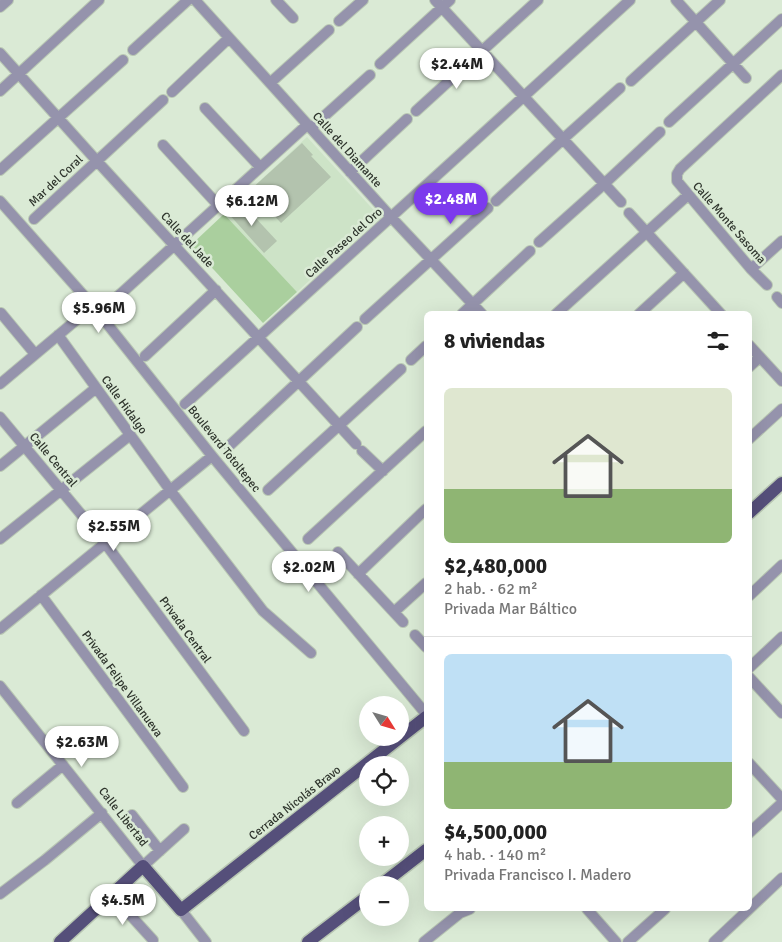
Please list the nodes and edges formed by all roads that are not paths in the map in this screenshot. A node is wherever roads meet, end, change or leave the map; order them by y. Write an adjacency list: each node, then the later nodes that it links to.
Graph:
1 (8, 0): 13 (street)
2 (99, 0): 26 (street)
3 (188, 0): 20 (street)
4 (195, 0): 19 (street, Calle del Diamante)
5 (276, 0): 14 (street)
6 (363, 0): 16 (street)
7 (450, 0): 12 (street)
8 (538, 0): 21 (street)
9 (630, 0): 35 (street, Calle Paseo del Oro)
10 (676, 0): 17 (street)
11 (720, 0): 17 (street)
12 (439, 4): 21 (street); 25 (street)
13 (0, 7)
14 (293, 18)
15 (782, 20): 24 (street)
16 (339, 21)
17 (696, 22): 24 (street); 30 (street)
18 (329, 30): 31 (street)
19 (230, 38): 31 (street, Calle del Diamante); 34 (street)
20 (133, 50)
21 (482, 51): 35 (street); 38 (street)
22 (0, 53): 26 (street, Calle del Jade)
23 (123, 60): 39 (street)
24 (733, 63): 29 (street); 41 (street)
25 (380, 64)
26 (19, 74): 33 (street); 39 (street, Calle del Jade)
27 (370, 75): 42 (street)
28 (782, 75): 51 (street, Calle Monte Sasoma)
29 (746, 78)
30 (631, 81)
31 (270, 83): 42 (street, Calle del Diamante)
32 (620, 88): 44 (street)
33 (0, 91)
34 (172, 92)
35 (524, 96): 44 (street); 56 (street, Calle Paseo del Oro)
36 (163, 100): 46 (street, Mar del Coral)
37 (205, 108): 47 (street)
38 (416, 112)
39 (58, 118): 46 (street, Calle del Jade); 48 (street)
40 (407, 119): 49 (street)
41 (669, 122)
42 (309, 127): 47 (street); 49 (street, Calle del Diamante)
43 (660, 132): 50 (street)
44 (563, 139): 50 (street); 63 (street)
45 (163, 145): 54 (street)
46 (96, 160): 57 (street, Mar del Coral); 61 (street, Calle del Jade)
47 (260, 167): 54 (street)
48 (0, 170)
49 (350, 172): 56 (street, Calle del Diamante)
50 (604, 184): 53 (street); 60 (street)
51 (688, 195): 58 (street); 64 (street, Calle Monte Sasoma)
52 (0, 201): 69 (street, Boulevard Totoltepec)
53 (621, 202)
54 (218, 205): 61 (street)
55 (628, 213): 58 (street)
56 (391, 217): 63 (street, Calle del Diamante); 78 (street, Calle Paseo del Oro)
57 (34, 219)
58 (647, 232): 65 (street); 73 (street)
59 (782, 241): 64 (street)
60 (539, 242)
61 (174, 245): 67 (street, Calle del Jade); 70 (street)
62 (530, 251): 68 (street)
63 (431, 260): 68 (street, Calle del Diamante); 87 (street)
64 (751, 269): 66 (street, Calle Monte Sasoma)
65 (684, 273): 74 (street); 75 (street)
66 (767, 285)
67 (216, 290): 78 (street, Calle del Jade); 82 (street)
68 (473, 304): 71 (street); 72 (street, Calle del Diamante)
69 (93, 306): 77 (street); 100 (street, Boulevard Totoltepec)
70 (105, 308)
71 (465, 311)
72 (479, 311)
73 (559, 311)
74 (642, 311)
75 (718, 311)
76 (1, 313): 81 (street)
77 (58, 335): 81 (street); 90 (street, Calle Hidalgo)
78 (258, 337): 87 (street, Calle del Jade); 91 (street, Calle Paseo del Oro)
79 (424, 348): 84 (street)
80 (752, 349): 83 (street)
81 (35, 354): 89 (street)
82 (145, 356)
83 (760, 358): 85 (street); 88 (street)
84 (411, 360)
85 (752, 365)
86 (401, 369): 94 (street)
87 (298, 381): 94 (street, Calle del Jade); 99 (street)
88 (782, 381)
89 (0, 384)
90 (96, 388): 96 (street, Calle Hidalgo); 98 (street)
91 (186, 404)
92 (782, 409): 97 (street)
93 (0, 417): 98 (street, Calle Central)
94 (339, 425): 102 (street, Calle del Jade); 106 (street)
95 (424, 433): 102 (street)
96 (130, 435): 104 (street); 105 (street, Calle Hidalgo)
97 (752, 436)
98 (25, 446): 101 (street); 104 (street, Calle Central)
99 (228, 446)
100 (212, 456): 105 (street); 129 (street, Boulevard Totoltepec)
101 (0, 466)
102 (383, 471): 110 (street)
103 (782, 482): 107 (main road)
104 (62, 490): 109 (street); 111 (street, Calle Central)
105 (170, 490): 111 (street); 124 (street, Calle Hidalgo)
106 (268, 490)
107 (752, 509)
108 (424, 510): 114 (street)
109 (0, 539)
110 (308, 539)
111 (105, 543): 117 (street); 131 (street, Privada Central)
112 (338, 552): 114 (street)
113 (782, 565): 116 (street)
114 (358, 574): 118 (street)
115 (424, 585): 118 (street)
116 (752, 593)
117 (41, 596): 120 (street); 134 (street, Privada Felipe Villanueva)
118 (394, 612): 119 (street)
119 (403, 622)
120 (0, 629)
121 (415, 635): 123 (street)
122 (782, 637): 125 (street)
123 (424, 645)
124 (310, 653)
125 (752, 665)
126 (752, 680): 128 (street)
127 (0, 686): 132 (street, Calle Libertad)
128 (781, 711)
129 (424, 714)
130 (424, 718): 150 (main road, Cerrada Nicolás Bravo)
131 (244, 731)
132 (63, 765): 136 (street); 137 (street, Calle Libertad)
133 (752, 766): 135 (street)
134 (183, 787)
135 (782, 801): 140 (street)
136 (17, 803)
137 (102, 813): 143 (street, Calle Libertad); 146 (street)
138 (132, 815): 141 (street)
139 (184, 829): 141 (street)
140 (752, 830)
141 (160, 850): 143 (street)
142 (424, 852): 144 (main road)
143 (143, 866): 147 (main road); 150 (main road, Calle Libertad)
144 (393, 876)
145 (782, 878): 149 (street)
146 (0, 894)
147 (112, 895): 155 (street); 156 (main road)
148 (359, 903): 158 (main road)
149 (752, 906)
150 (181, 910): 157 (street, Calle Libertad)
151 (465, 911): 159 (street)
152 (589, 911): 160 (street)
153 (663, 911): 161 (street)
154 (747, 911): 162 (street)
155 (153, 940)
156 (60, 942)
157 (206, 942)
158 (308, 942)
159 (424, 942)
160 (616, 942)
161 (628, 942)
162 (714, 942)

